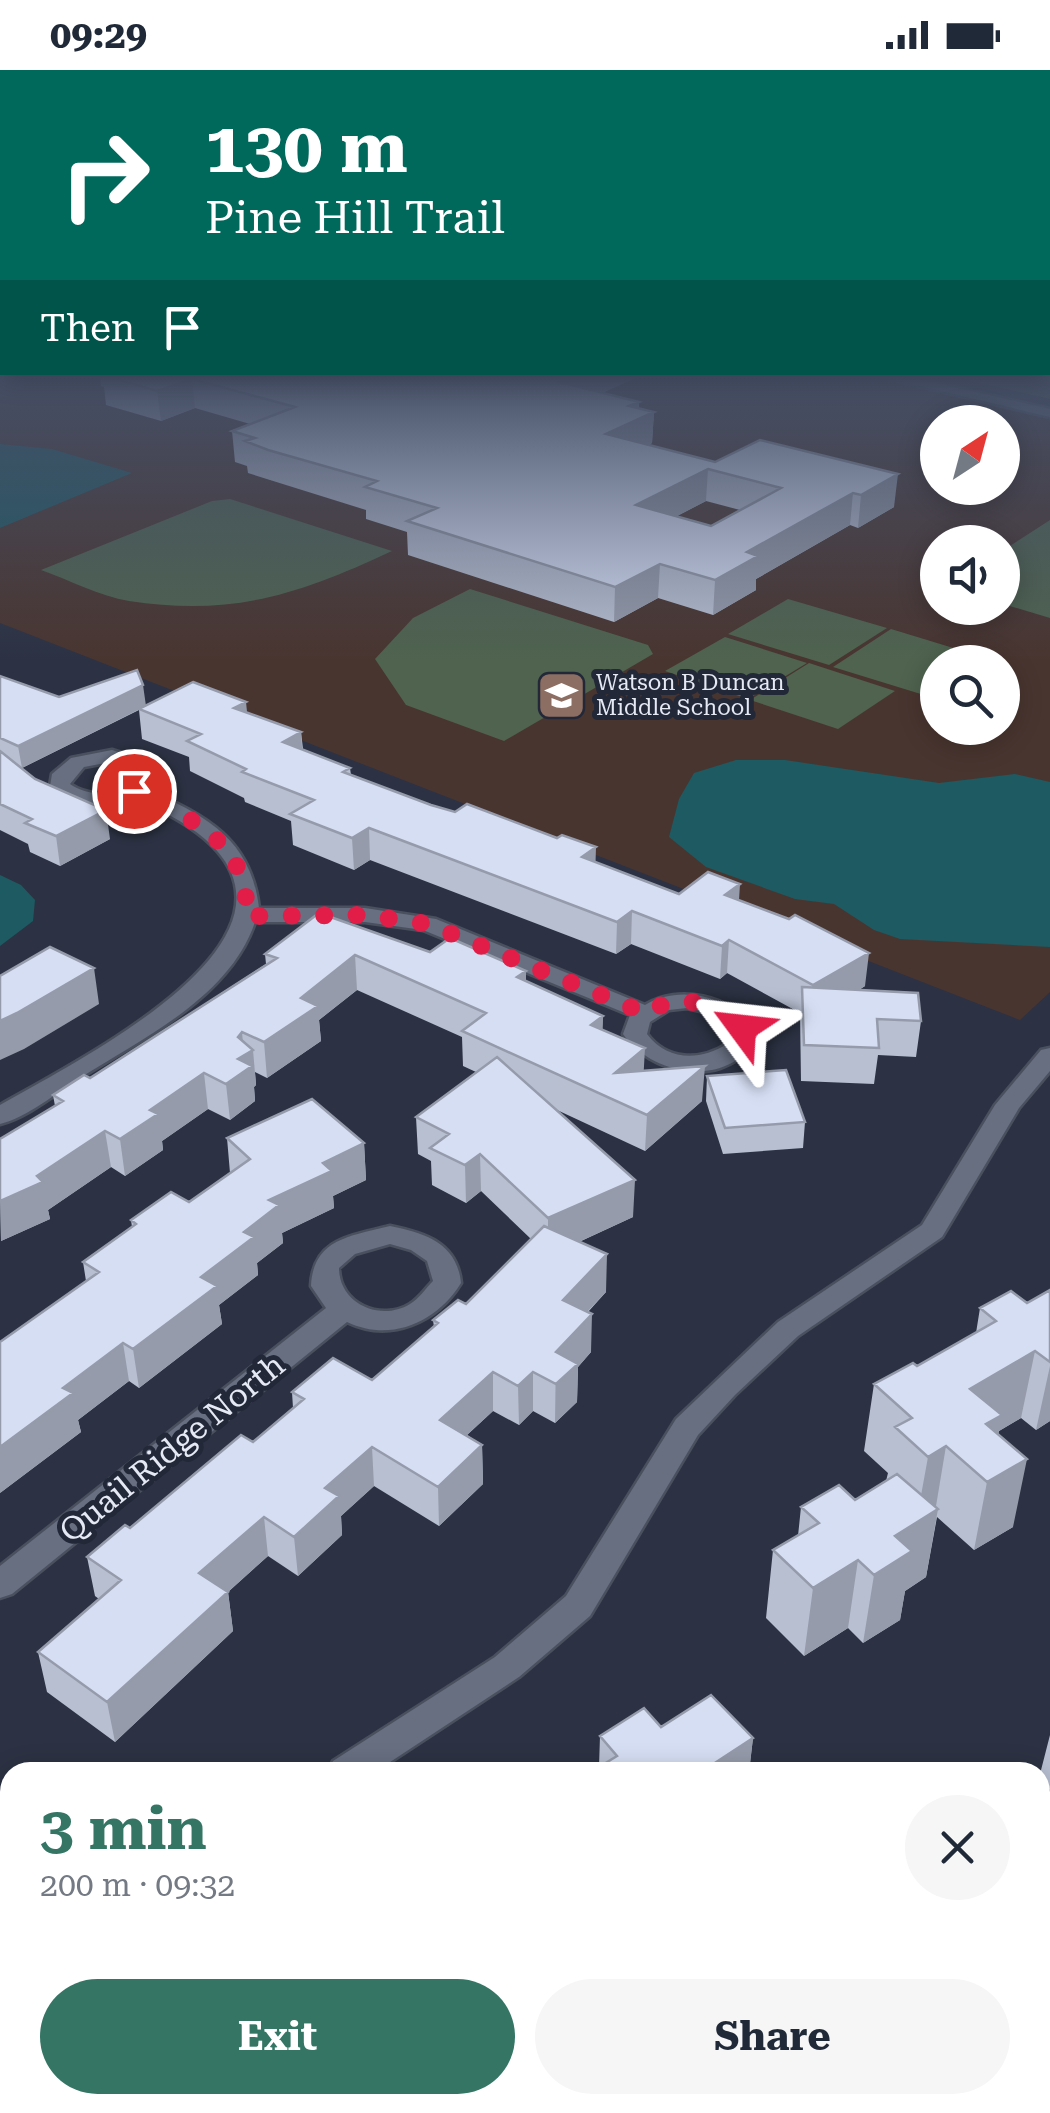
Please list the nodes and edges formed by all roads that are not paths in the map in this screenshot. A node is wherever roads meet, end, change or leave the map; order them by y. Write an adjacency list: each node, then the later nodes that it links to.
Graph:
1 (134, 791): 2 (street)
2 (246, 916): 3 (street); 5 (street)
3 (645, 1013)
4 (1050, 1055): 8 (street)
5 (0, 1116)
6 (343, 1310): 7 (street, Quail Ridge North)
7 (0, 1585)
8 (361, 1762)

